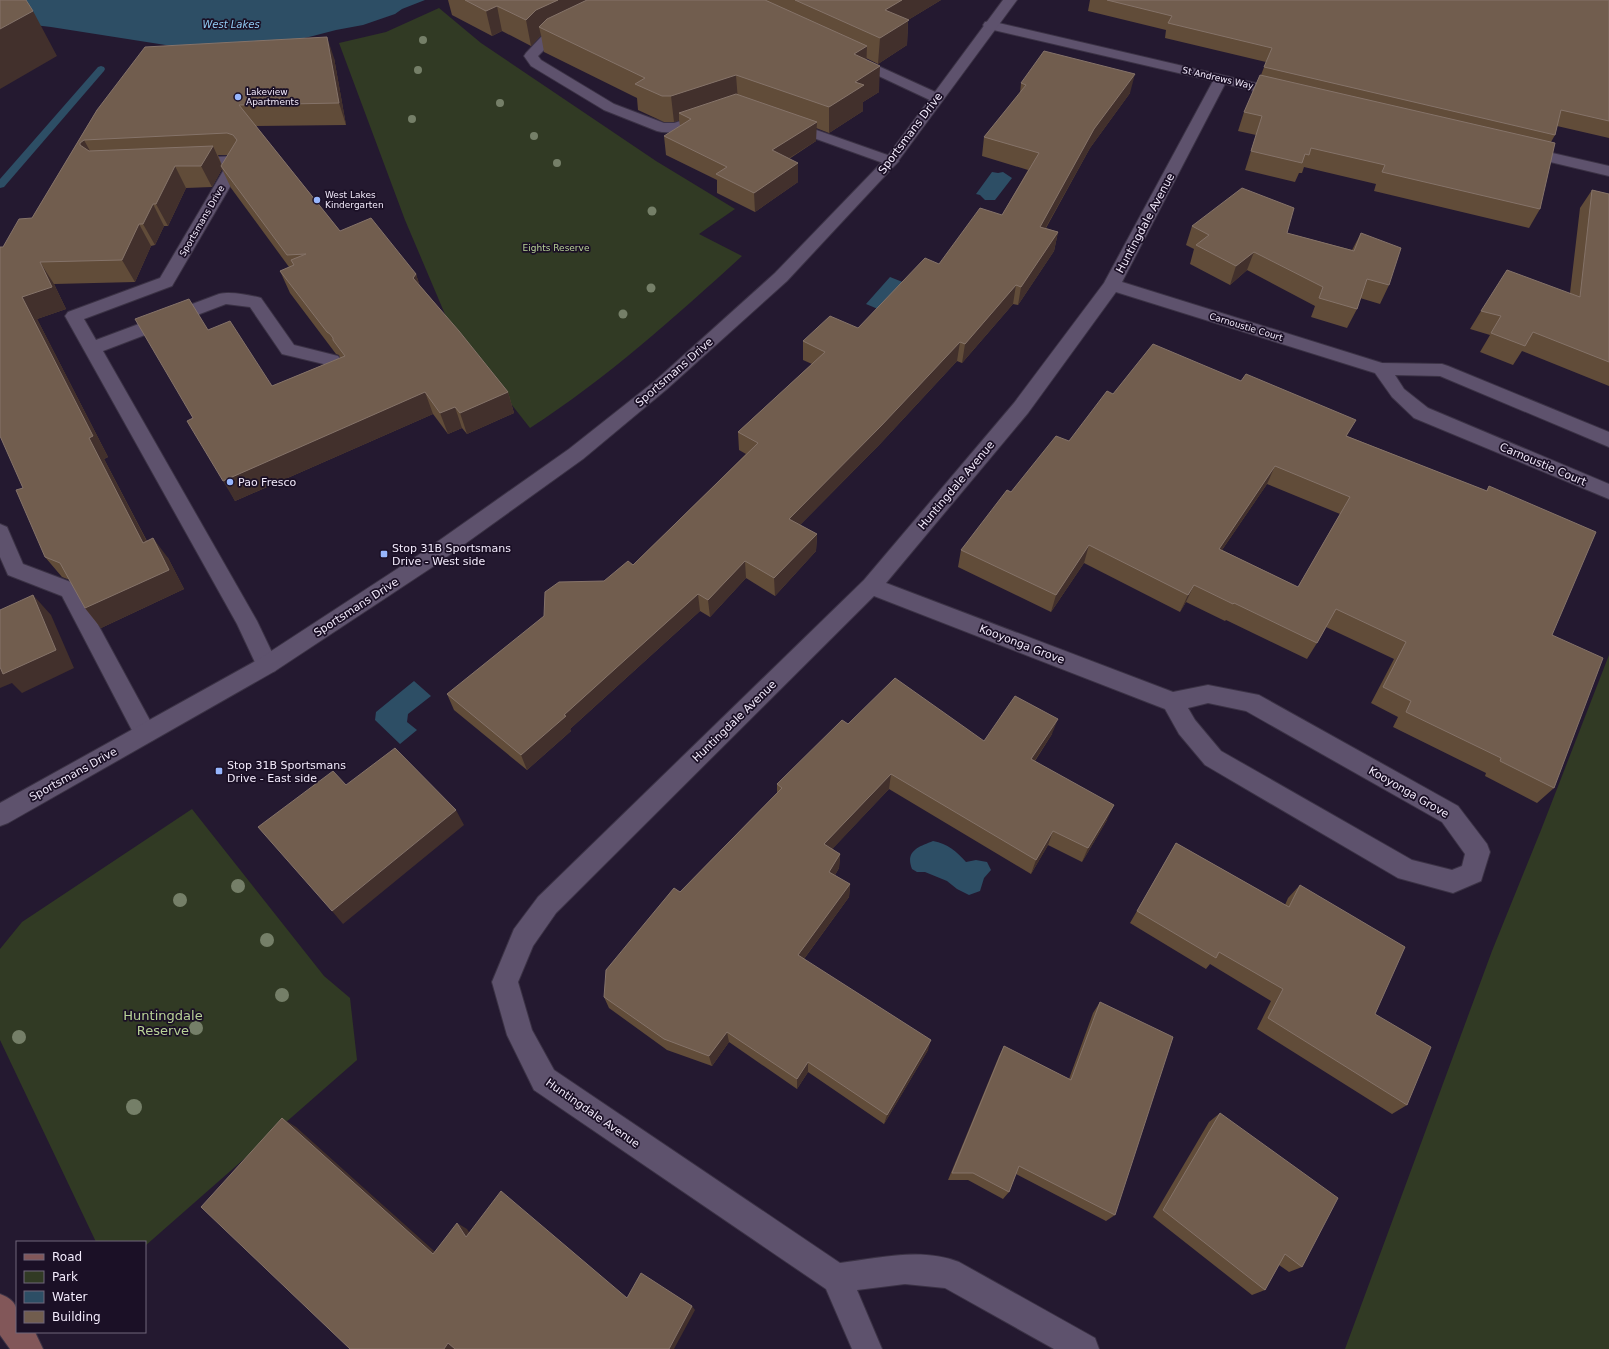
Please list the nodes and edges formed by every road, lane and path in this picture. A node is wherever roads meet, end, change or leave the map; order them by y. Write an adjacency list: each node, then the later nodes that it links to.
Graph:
1 (1010, 0): 3 (street, Sportsmans Drive)
2 (580, 24): 8 (street)
3 (990, 25): 5 (street, St Andrews Way); 7 (street, Sportsmans Drive)
4 (845, 55): 7 (street)
5 (1221, 79): 6 (street, St Andrews Way); 14 (street, Huntingdale Avenue)
6 (1298, 97)
7 (937, 98): 11 (street, Sportsmans Drive)
8 (718, 112)
9 (774, 119): 11 (street)
10 (1508, 147): 13 (street)
11 (891, 161): 23 (street, Sportsmans Drive)
12 (173, 163): 15 (street, Sportsmans Drive)
13 (1609, 171)
14 (1112, 285): 17 (street, Carnoustie Court); 22 (street, Huntingdale Avenue)
15 (93, 348): 16 (street); 23 (street, Sportsmans Drive)
16 (332, 360)
17 (1381, 369): 18 (street, Carnoustie Court); 19 (street, Carnoustie Court)
18 (1609, 440)
19 (1609, 492)
20 (0, 532): 21 (street)
21 (8, 572): 25 (street)
22 (871, 586): 24 (street, Kooyonga Grove); 27 (street, Huntingdale Avenue)
23 (266, 665): 25 (street, Sportsmans Drive)
24 (1173, 702): 24 (street, Kooyonga Grove)
25 (146, 733): 26 (street, Sportsmans Drive)
26 (0, 815)
27 (837, 1278): 32 (street); 33 (street)
28 (0, 1309): 29 (main road)
29 (16, 1332)
30 (17, 1333): 31 (main road)
31 (28, 1349)
32 (867, 1349)
33 (1084, 1349)

